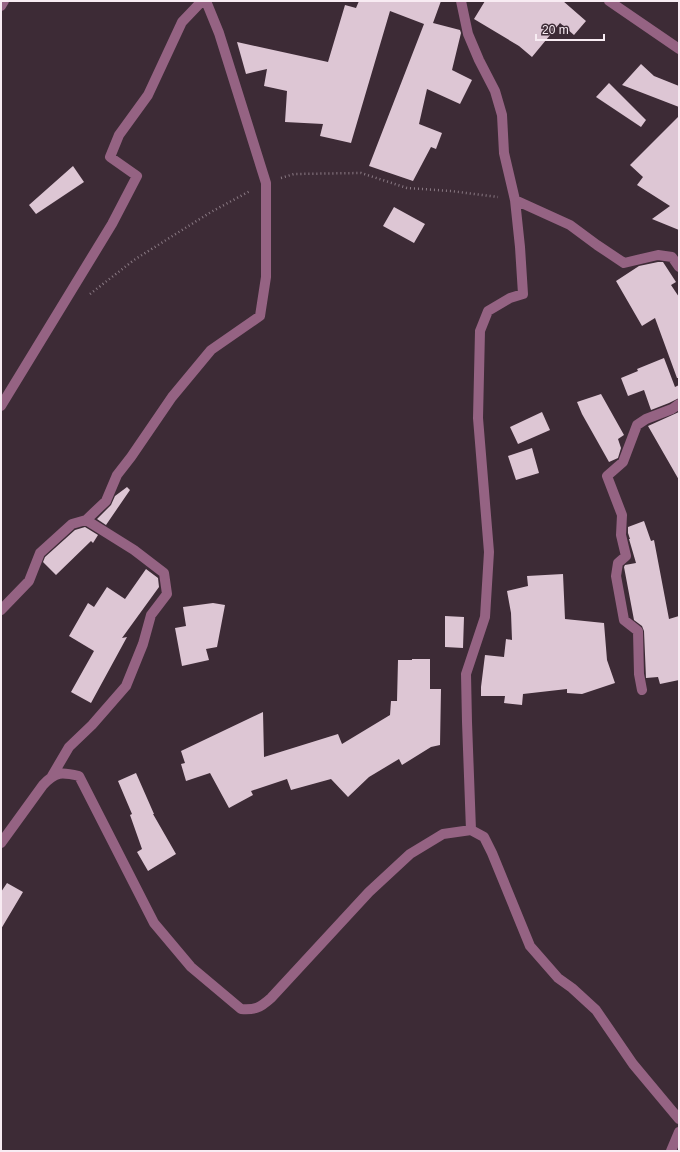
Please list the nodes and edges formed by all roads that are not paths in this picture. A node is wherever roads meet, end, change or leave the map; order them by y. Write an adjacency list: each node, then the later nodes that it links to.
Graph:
1 (4, 1): 6 (street)
2 (202, 1): 11 (street)
3 (206, 1): 12 (street)
4 (461, 1): 8 (street)
5 (608, 1): 7 (street)
6 (1, 6)
7 (679, 49)
8 (515, 200): 9 (street); 16 (street)
9 (679, 267)
10 (679, 404): 14 (street)
11 (1, 406)
12 (86, 520): 13 (street); 15 (street)
13 (1, 610)
14 (642, 690)
15 (52, 776): 16 (street); 17 (street)
16 (471, 830): 18 (street)
17 (1, 843)
18 (679, 1119)
19 (679, 1132): 20 (street)
20 (671, 1151)

